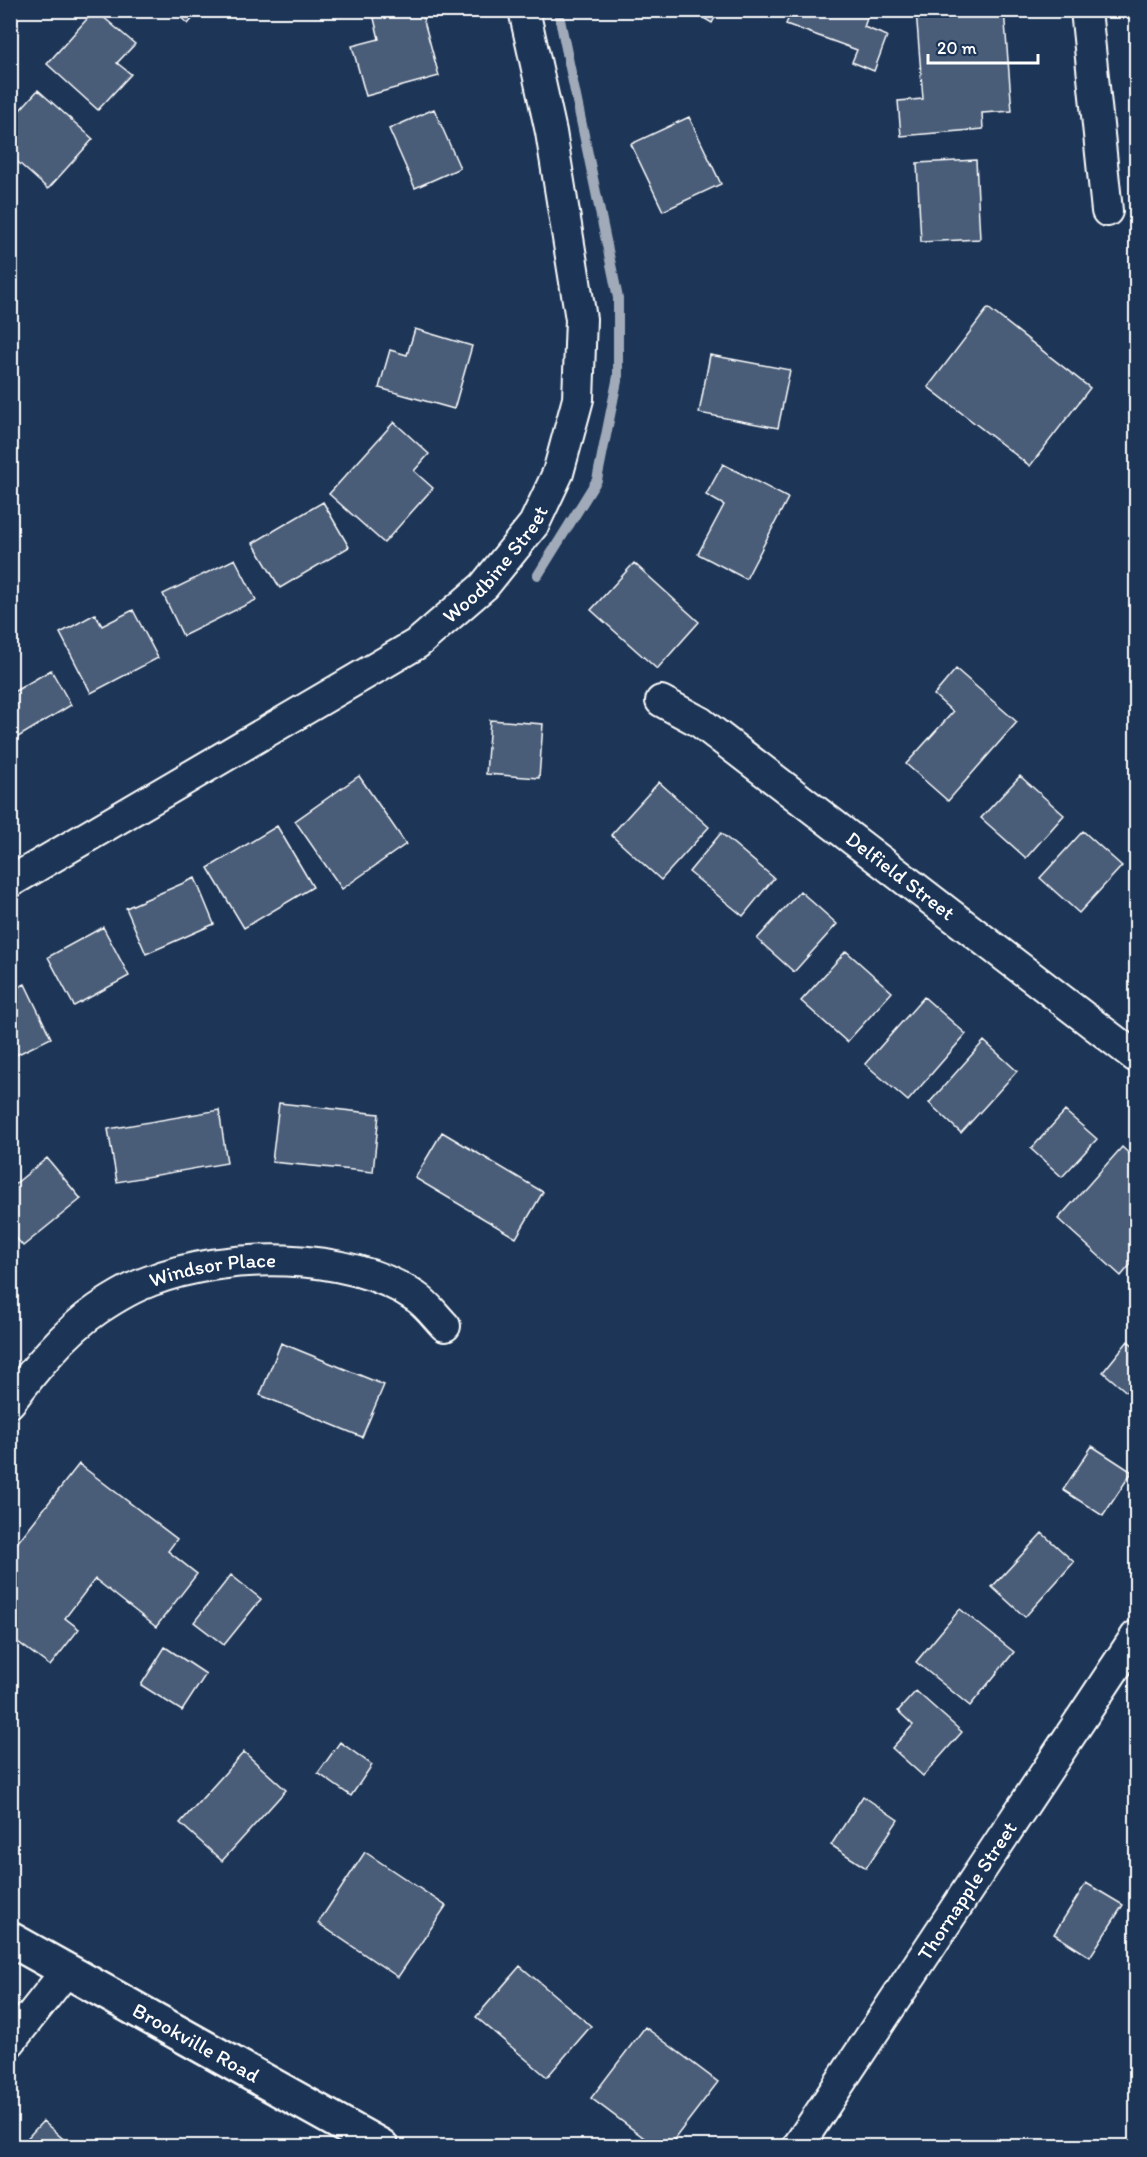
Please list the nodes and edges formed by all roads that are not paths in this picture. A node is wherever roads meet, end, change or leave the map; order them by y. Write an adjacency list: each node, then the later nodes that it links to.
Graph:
1 (524, 10): 5 (street, Woodbine Street)
2 (1086, 10): 3 (street)
3 (1107, 212)
4 (661, 701): 6 (street, Delfield Street)
5 (10, 882)
6 (1137, 1057)
7 (445, 1326): 8 (street, Windsor Place)
8 (10, 1402)
9 (1137, 1636): 14 (street, Thornapple Street)
10 (10, 1939): 11 (main road, Brookville Road)
11 (67, 1970): 12 (street); 13 (main road, Brookville Road)
12 (10, 2042)
13 (381, 2146)
14 (798, 2146)

